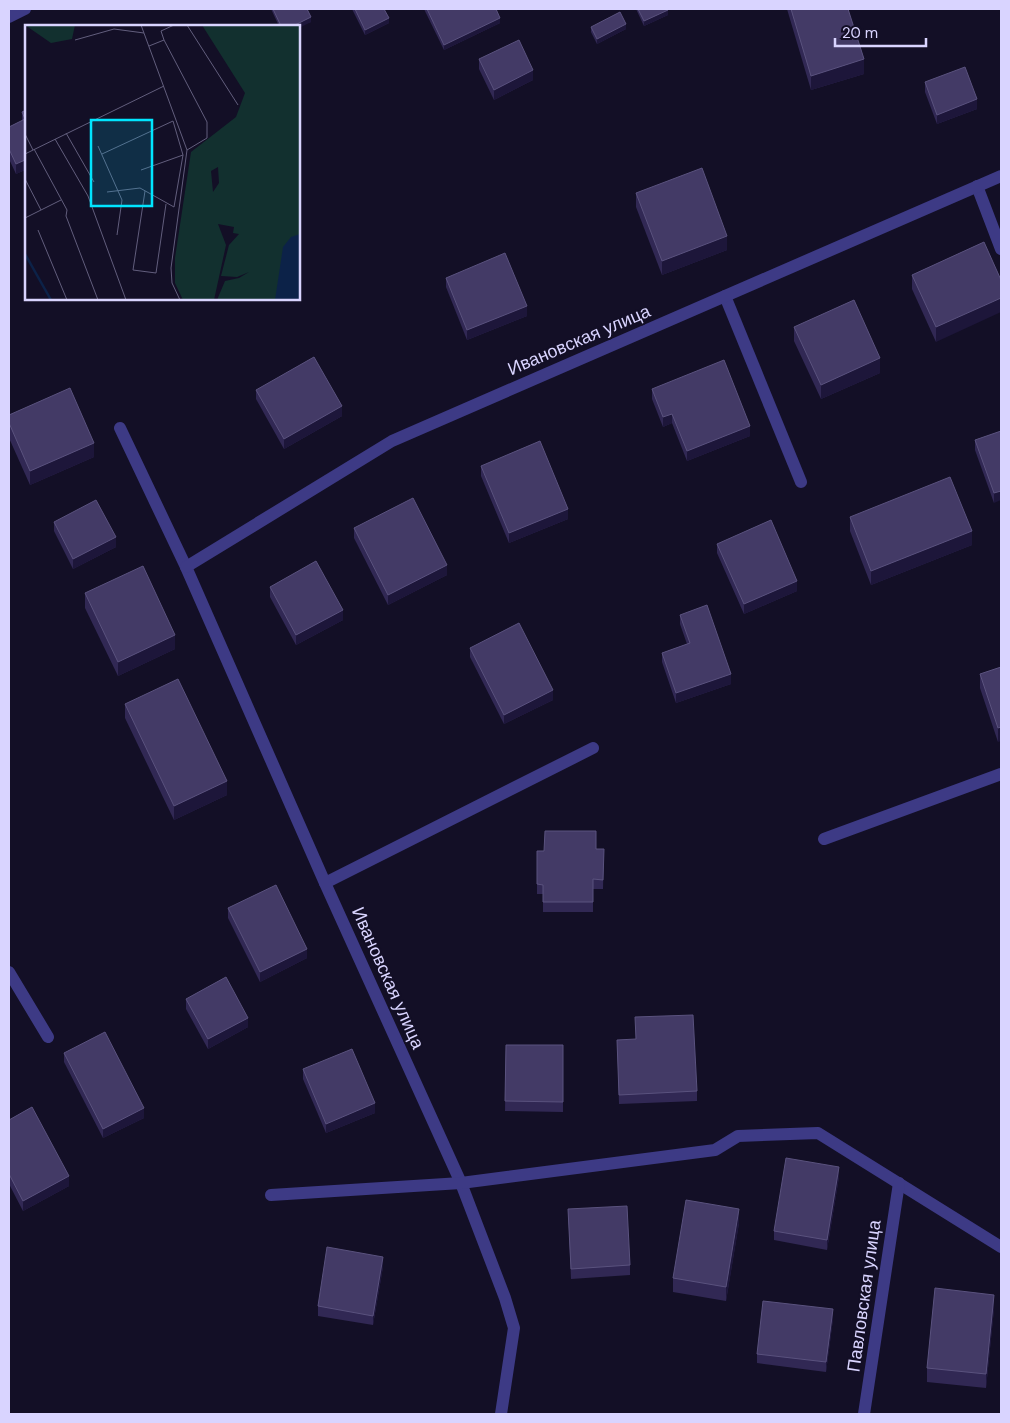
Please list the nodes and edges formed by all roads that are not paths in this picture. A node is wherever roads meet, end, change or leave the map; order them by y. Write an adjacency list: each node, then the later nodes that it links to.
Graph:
1 (25, 9): 2 (street)
2 (9, 17)
3 (1001, 176): 4 (street, Ивановская улица)
4 (977, 186): 5 (street); 6 (street, Ивановская улица)
5 (1001, 248)
6 (725, 296): 8 (street); 9 (street, Ивановская улица)
7 (120, 428): 9 (street, Ивановская улица)
8 (801, 482)
9 (186, 567): 13 (street, Ивановская улица)
10 (593, 748): 13 (street)
11 (1001, 774): 12 (street)
12 (824, 839)
13 (325, 883): 16 (street, Ивановская улица)
14 (9, 972): 15 (street)
15 (48, 1038)
16 (461, 1183): 17 (street); 18 (street); 20 (street, Ивановская улица)
17 (899, 1183): 19 (street); 21 (street, Павловская улица)
18 (271, 1195)
19 (1001, 1247)
20 (501, 1414)
21 (864, 1414)

